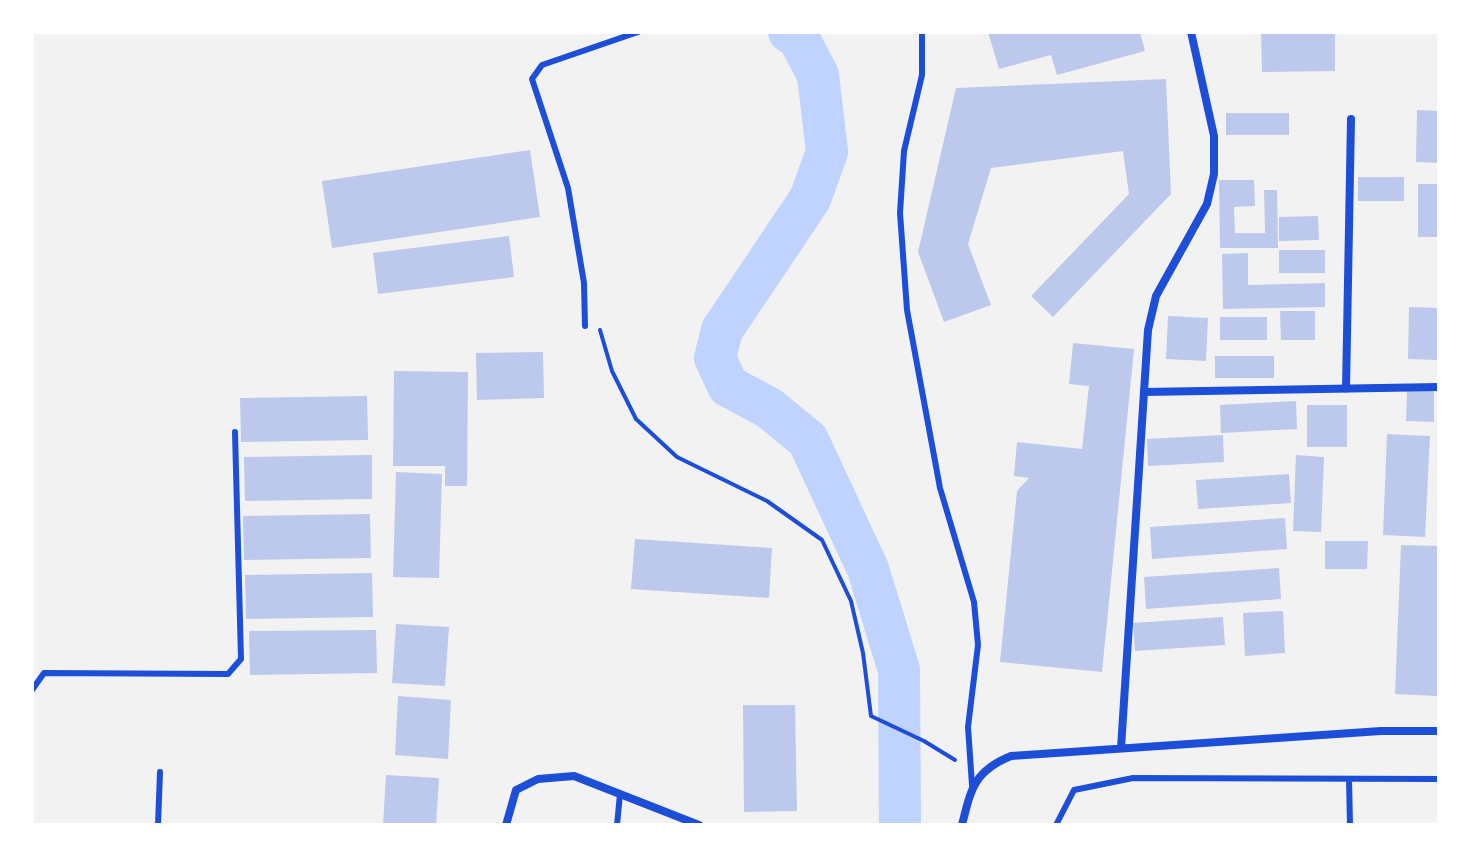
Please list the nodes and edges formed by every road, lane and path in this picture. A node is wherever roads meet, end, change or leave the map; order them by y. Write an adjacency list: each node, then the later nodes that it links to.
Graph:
1 (638, 32): 6 (lane)
2 (922, 32): 14 (lane)
3 (1191, 32): 9 (street)
4 (1351, 119): 8 (street)
5 (598, 322): 14 (path)
6 (585, 326)
7 (1439, 387): 8 (street)
8 (1346, 389): 9 (street)
9 (1144, 392): 13 (street)
10 (235, 432): 11 (lane)
11 (32, 690)
12 (1439, 731): 13 (street)
13 (1121, 748): 18 (street)
14 (971, 770): 18 (lane)
15 (160, 772): 20 (lane)
16 (1349, 779): 17 (lane); 25 (lane); 26 (lane)
17 (1439, 779)
18 (972, 785): 24 (street)
19 (620, 794): 21 (street); 22 (lane); 23 (street)
20 (158, 825)
21 (506, 825)
22 (617, 825)
23 (699, 825)
24 (962, 825)
25 (1056, 825)
26 (1350, 825)

